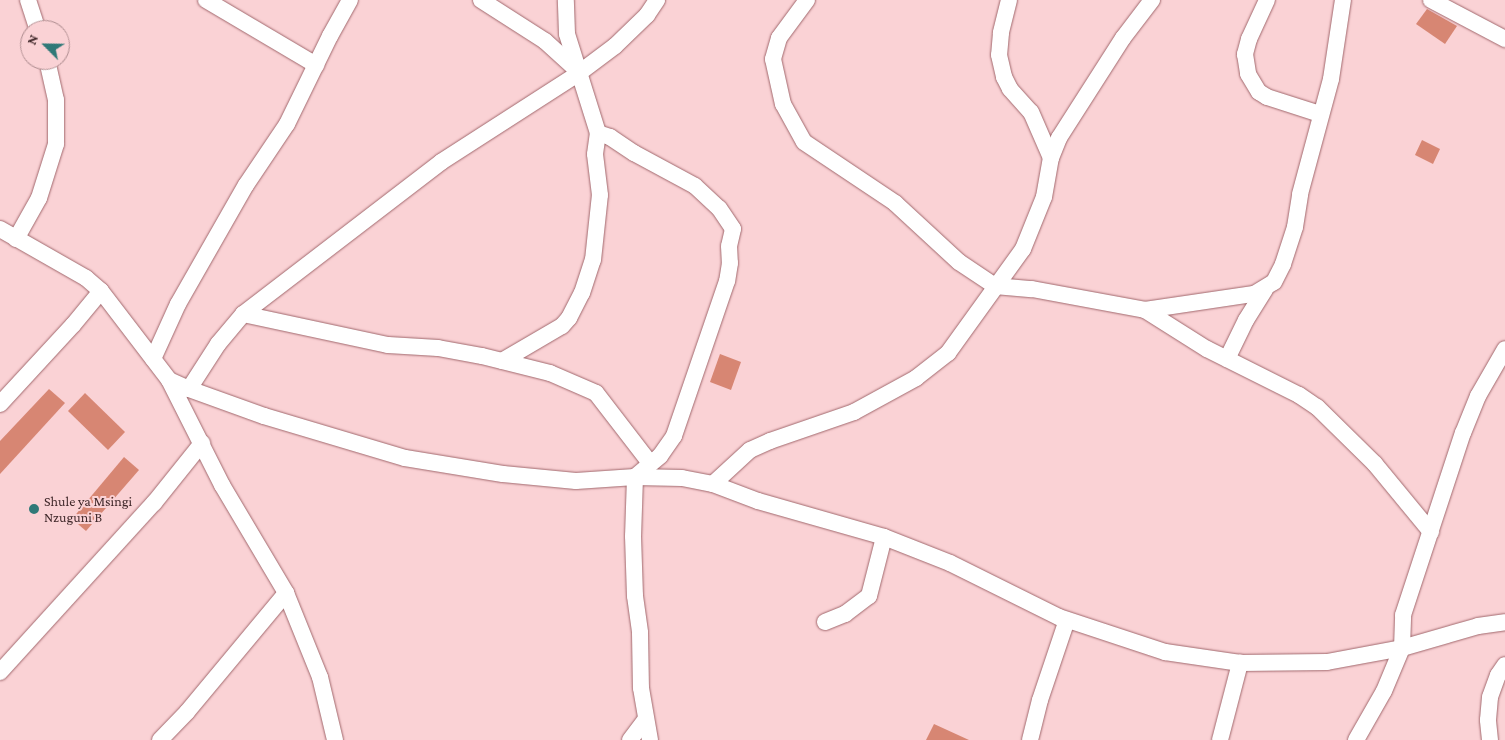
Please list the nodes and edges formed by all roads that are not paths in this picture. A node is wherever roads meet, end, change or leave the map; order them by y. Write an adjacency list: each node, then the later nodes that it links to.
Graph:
1 (206, 0): 15 (street)
2 (350, 0): 15 (street)
3 (480, 0): 17 (street)
4 (566, 0): 17 (street)
5 (657, 0): 17 (street)
6 (807, 0): 23 (street)
7 (1010, 0): 20 (street)
8 (1152, 0): 20 (street)
9 (1343, 0): 18 (street)
10 (1432, 0): 14 (street)
11 (30, 2): 13 (street)
12 (1260, 3): 18 (street)
13 (35, 20)
14 (1505, 39)
15 (316, 65): 29 (street)
16 (49, 70): 22 (street)
17 (579, 73): 19 (street); 27 (street)
18 (1320, 114): 24 (street)
19 (598, 133): 31 (street); 36 (street)
20 (1051, 158): 23 (street)
21 (0, 229): 22 (street)
22 (16, 239): 25 (street)
23 (995, 286): 26 (street); 38 (street)
24 (1265, 289): 26 (street); 30 (street)
25 (101, 290): 29 (street); 34 (street)
26 (1145, 310): 30 (street)
27 (243, 314): 31 (street); 33 (street)
28 (1505, 349): 39 (street)
29 (153, 359): 32 (street)
30 (1227, 359): 39 (street)
31 (502, 361): 36 (street)
32 (169, 380): 33 (street); 35 (street)
33 (189, 390): 37 (street)
34 (0, 404)
35 (202, 443): 41 (street); 48 (street)
36 (650, 463): 37 (street)
37 (635, 477): 38 (street); 49 (street)
38 (713, 484): 40 (street)
39 (1431, 532): 45 (street)
40 (884, 537): 42 (street); 43 (street)
41 (286, 592): 50 (street); 51 (street)
42 (1067, 620): 46 (street); 54 (street)
43 (825, 622)
44 (1505, 622): 45 (street)
45 (1402, 648): 46 (street); 56 (street)
46 (1240, 663): 55 (street)
47 (1505, 665): 57 (street)
48 (0, 672)
49 (646, 719): 52 (street); 53 (street)
50 (160, 740)
51 (335, 740)
52 (630, 740)
53 (650, 740)
54 (1030, 740)
55 (1220, 740)
56 (1356, 740)
57 (1490, 740)

